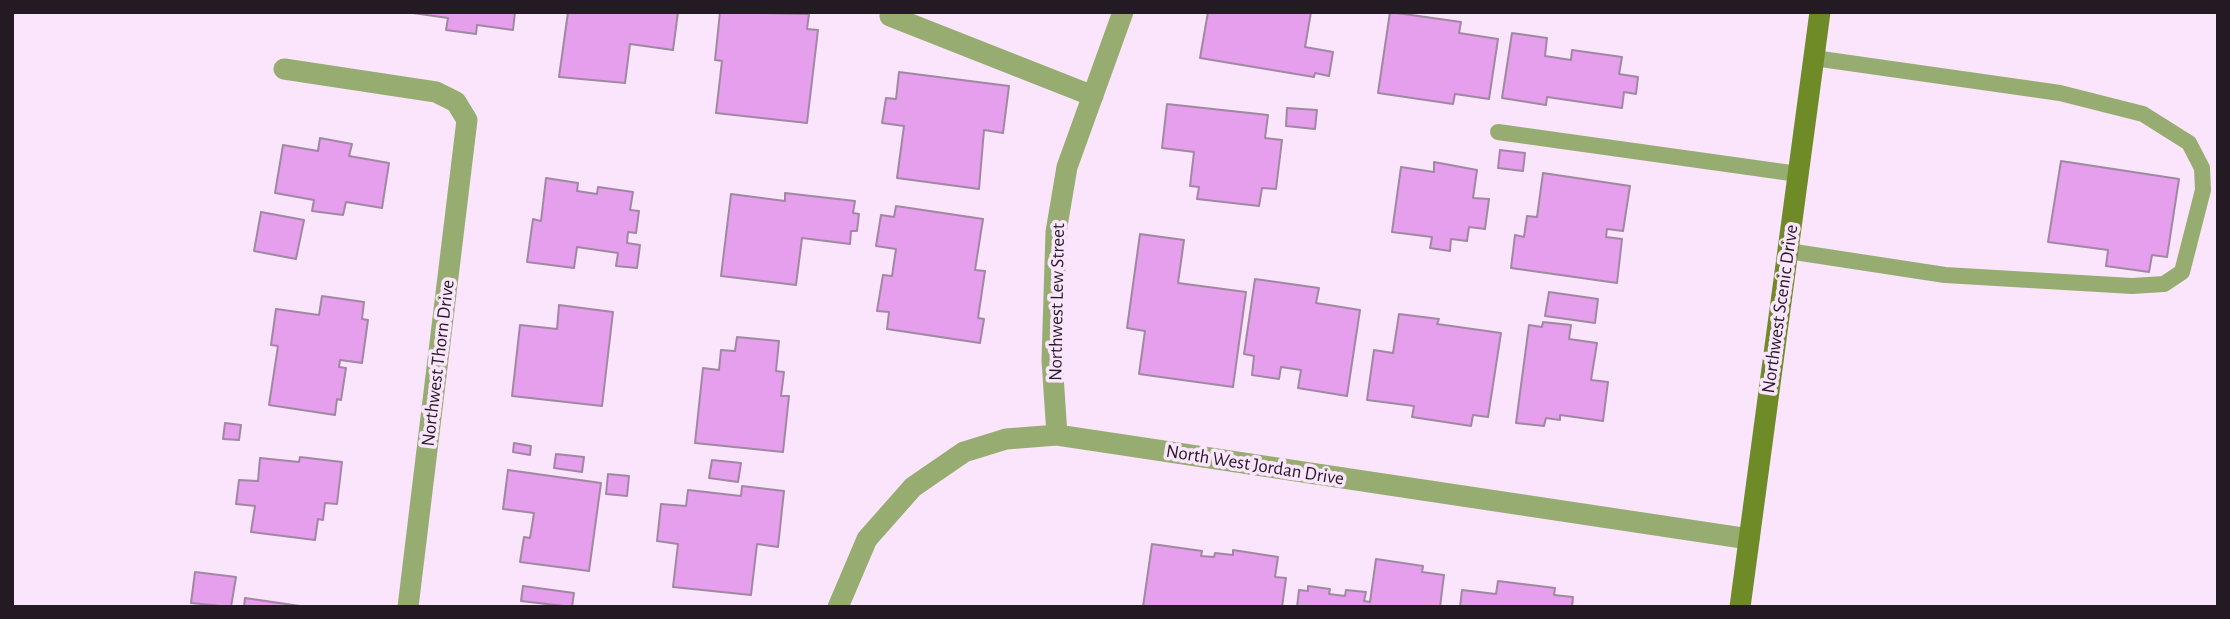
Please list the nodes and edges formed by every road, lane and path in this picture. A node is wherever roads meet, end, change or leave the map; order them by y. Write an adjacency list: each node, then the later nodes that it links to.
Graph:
1 (1123, 12): 6 (street, Northwest Lew Street)
2 (1820, 12): 4 (street, Northwest Scenic Drive)
3 (890, 16): 6 (street)
4 (1814, 58): 8 (street, Northwest Scenic Drive); 9 (lane)
5 (284, 69): 12 (street, Northwest Thorn Drive)
6 (1093, 96): 10 (street, Northwest Lew Street)
7 (1498, 132): 8 (lane)
8 (1798, 174): 9 (street, Northwest Scenic Drive)
9 (1788, 251): 11 (street, Northwest Scenic Drive)
10 (1057, 435): 11 (street, North West Jordan Drive); 13 (street, North West Jordan Drive)
11 (1749, 539): 14 (street, Northwest Scenic Drive)
12 (408, 607)
13 (838, 607)
14 (1740, 607)

